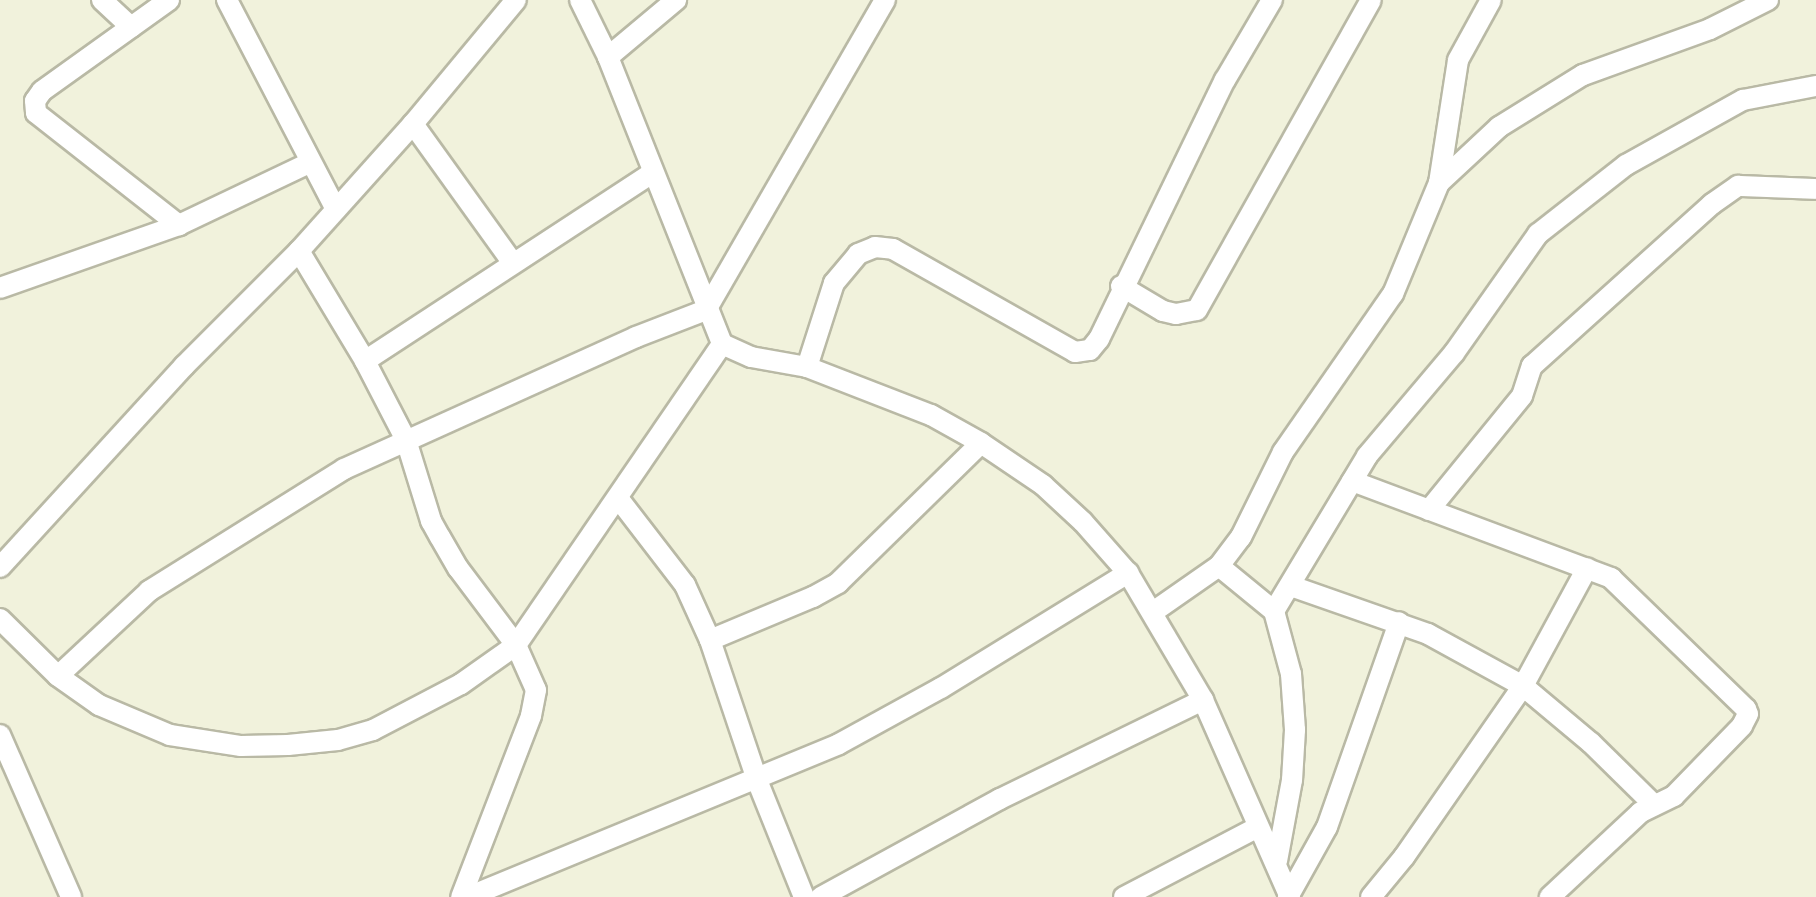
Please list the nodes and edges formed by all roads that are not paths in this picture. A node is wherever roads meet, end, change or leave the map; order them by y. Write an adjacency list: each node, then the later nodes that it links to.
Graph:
1 (102, 0): 12 (street)
2 (169, 0): 12 (street)
3 (227, 0): 16 (street)
4 (516, 0): 15 (street)
5 (580, 0): 13 (street)
6 (676, 0): 13 (street)
7 (885, 0): 26 (street)
8 (1272, 0): 24 (street)
9 (1371, 0): 24 (street)
10 (1491, 0): 18 (street)
11 (1768, 0): 18 (street)
12 (131, 27): 21 (street)
13 (608, 57): 17 (street)
14 (1816, 86): 32 (street)
15 (413, 124): 20 (street); 23 (street)
16 (309, 163): 20 (street); 21 (street)
17 (652, 173): 23 (street); 26 (street)
18 (1439, 183): 35 (street)
19 (1816, 189): 34 (street)
20 (336, 209): 22 (street)
21 (179, 225): 25 (street)
22 (299, 251): 28 (street); 36 (street)
23 (512, 262): 28 (street)
24 (1121, 286): 29 (street)
25 (0, 288)
26 (706, 310): 27 (street); 30 (street)
27 (722, 344): 29 (street); 33 (street)
28 (365, 361): 30 (street)
29 (807, 367): 31 (street)
30 (406, 440): 45 (street); 46 (street)
31 (981, 443): 38 (street); 44 (street)
32 (1352, 481): 34 (street); 39 (street)
33 (618, 498): 44 (street); 45 (street)
34 (1429, 510): 37 (street)
35 (1219, 566): 40 (street); 41 (street)
36 (0, 567)
37 (1587, 568): 47 (street); 51 (street)
38 (1128, 573): 41 (street); 50 (street)
39 (1291, 586): 40 (street); 43 (street)
40 (1274, 611): 53 (street)
41 (1153, 612): 48 (street)
42 (0, 619): 46 (street)
43 (1399, 622): 47 (street); 54 (street)
44 (710, 640): 50 (street)
45 (516, 645): 46 (street); 56 (street)
46 (58, 676)
47 (1523, 686): 51 (street); 61 (street)
48 (1203, 700): 52 (street); 59 (street)
49 (0, 735): 55 (street)
50 (757, 780): 57 (street); 58 (street)
51 (1654, 805): 62 (street)
52 (1258, 827): 53 (street); 60 (street)
53 (1277, 861): 54 (street)
54 (1289, 896)
55 (71, 897)
56 (461, 897)
57 (468, 897)
58 (804, 897)
59 (821, 897)
60 (1124, 897)
61 (1371, 897)
62 (1550, 897)

